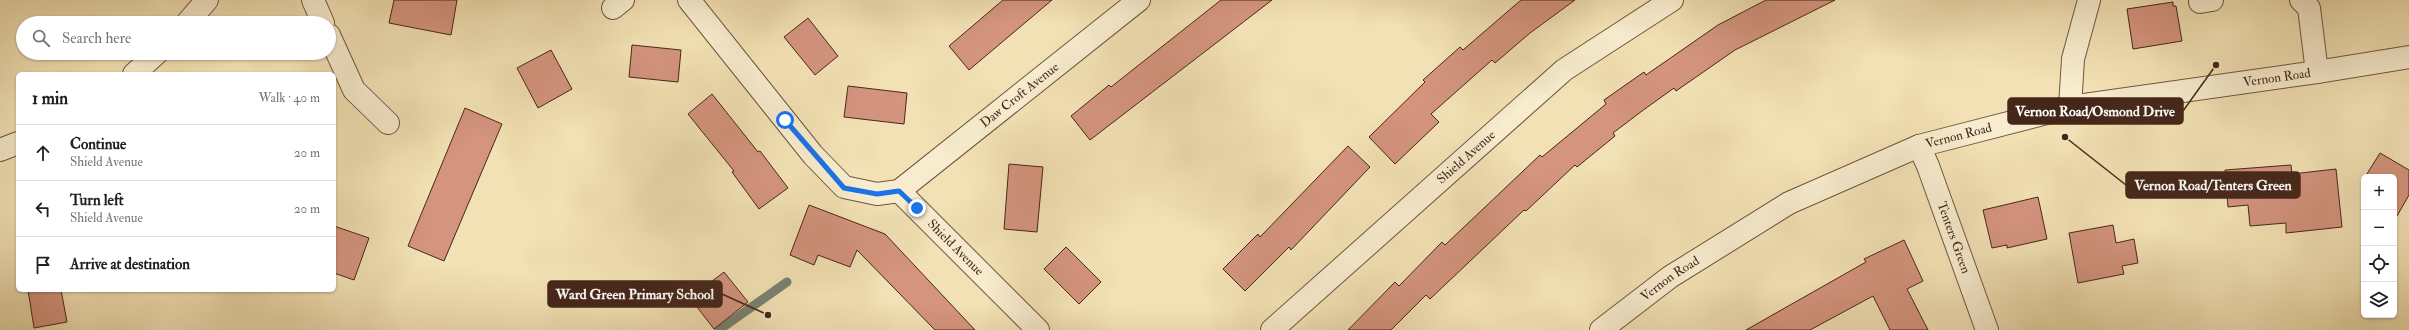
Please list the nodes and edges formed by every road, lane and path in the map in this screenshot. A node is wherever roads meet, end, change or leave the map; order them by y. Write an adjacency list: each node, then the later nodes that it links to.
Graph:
1 (207, 0): 8 (street)
2 (313, 0): 9 (street)
3 (689, 0): 20 (street)
4 (1139, 0): 20 (street, Daw Croft Avenue)
5 (1672, 0): 22 (street, Shield Avenue)
6 (2089, 0): 15 (street)
7 (2301, 0): 14 (street)
8 (194, 16)
9 (320, 16)
10 (336, 50): 16 (street)
11 (2409, 57): 14 (street, Vernon Road)
12 (149, 60): 13 (street)
13 (136, 72)
14 (2317, 72): 15 (street, Vernon Road)
15 (2070, 107): 18 (street, Vernon Road)
16 (388, 123)
17 (16, 144): 19 (street)
18 (1919, 146): 23 (street, Vernon Road); 24 (street, Tenters Green)
19 (0, 150)
20 (899, 191): 21 (street, Shield Avenue)
21 (1038, 330)
22 (1272, 330)
23 (1601, 330)
24 (1987, 330)

